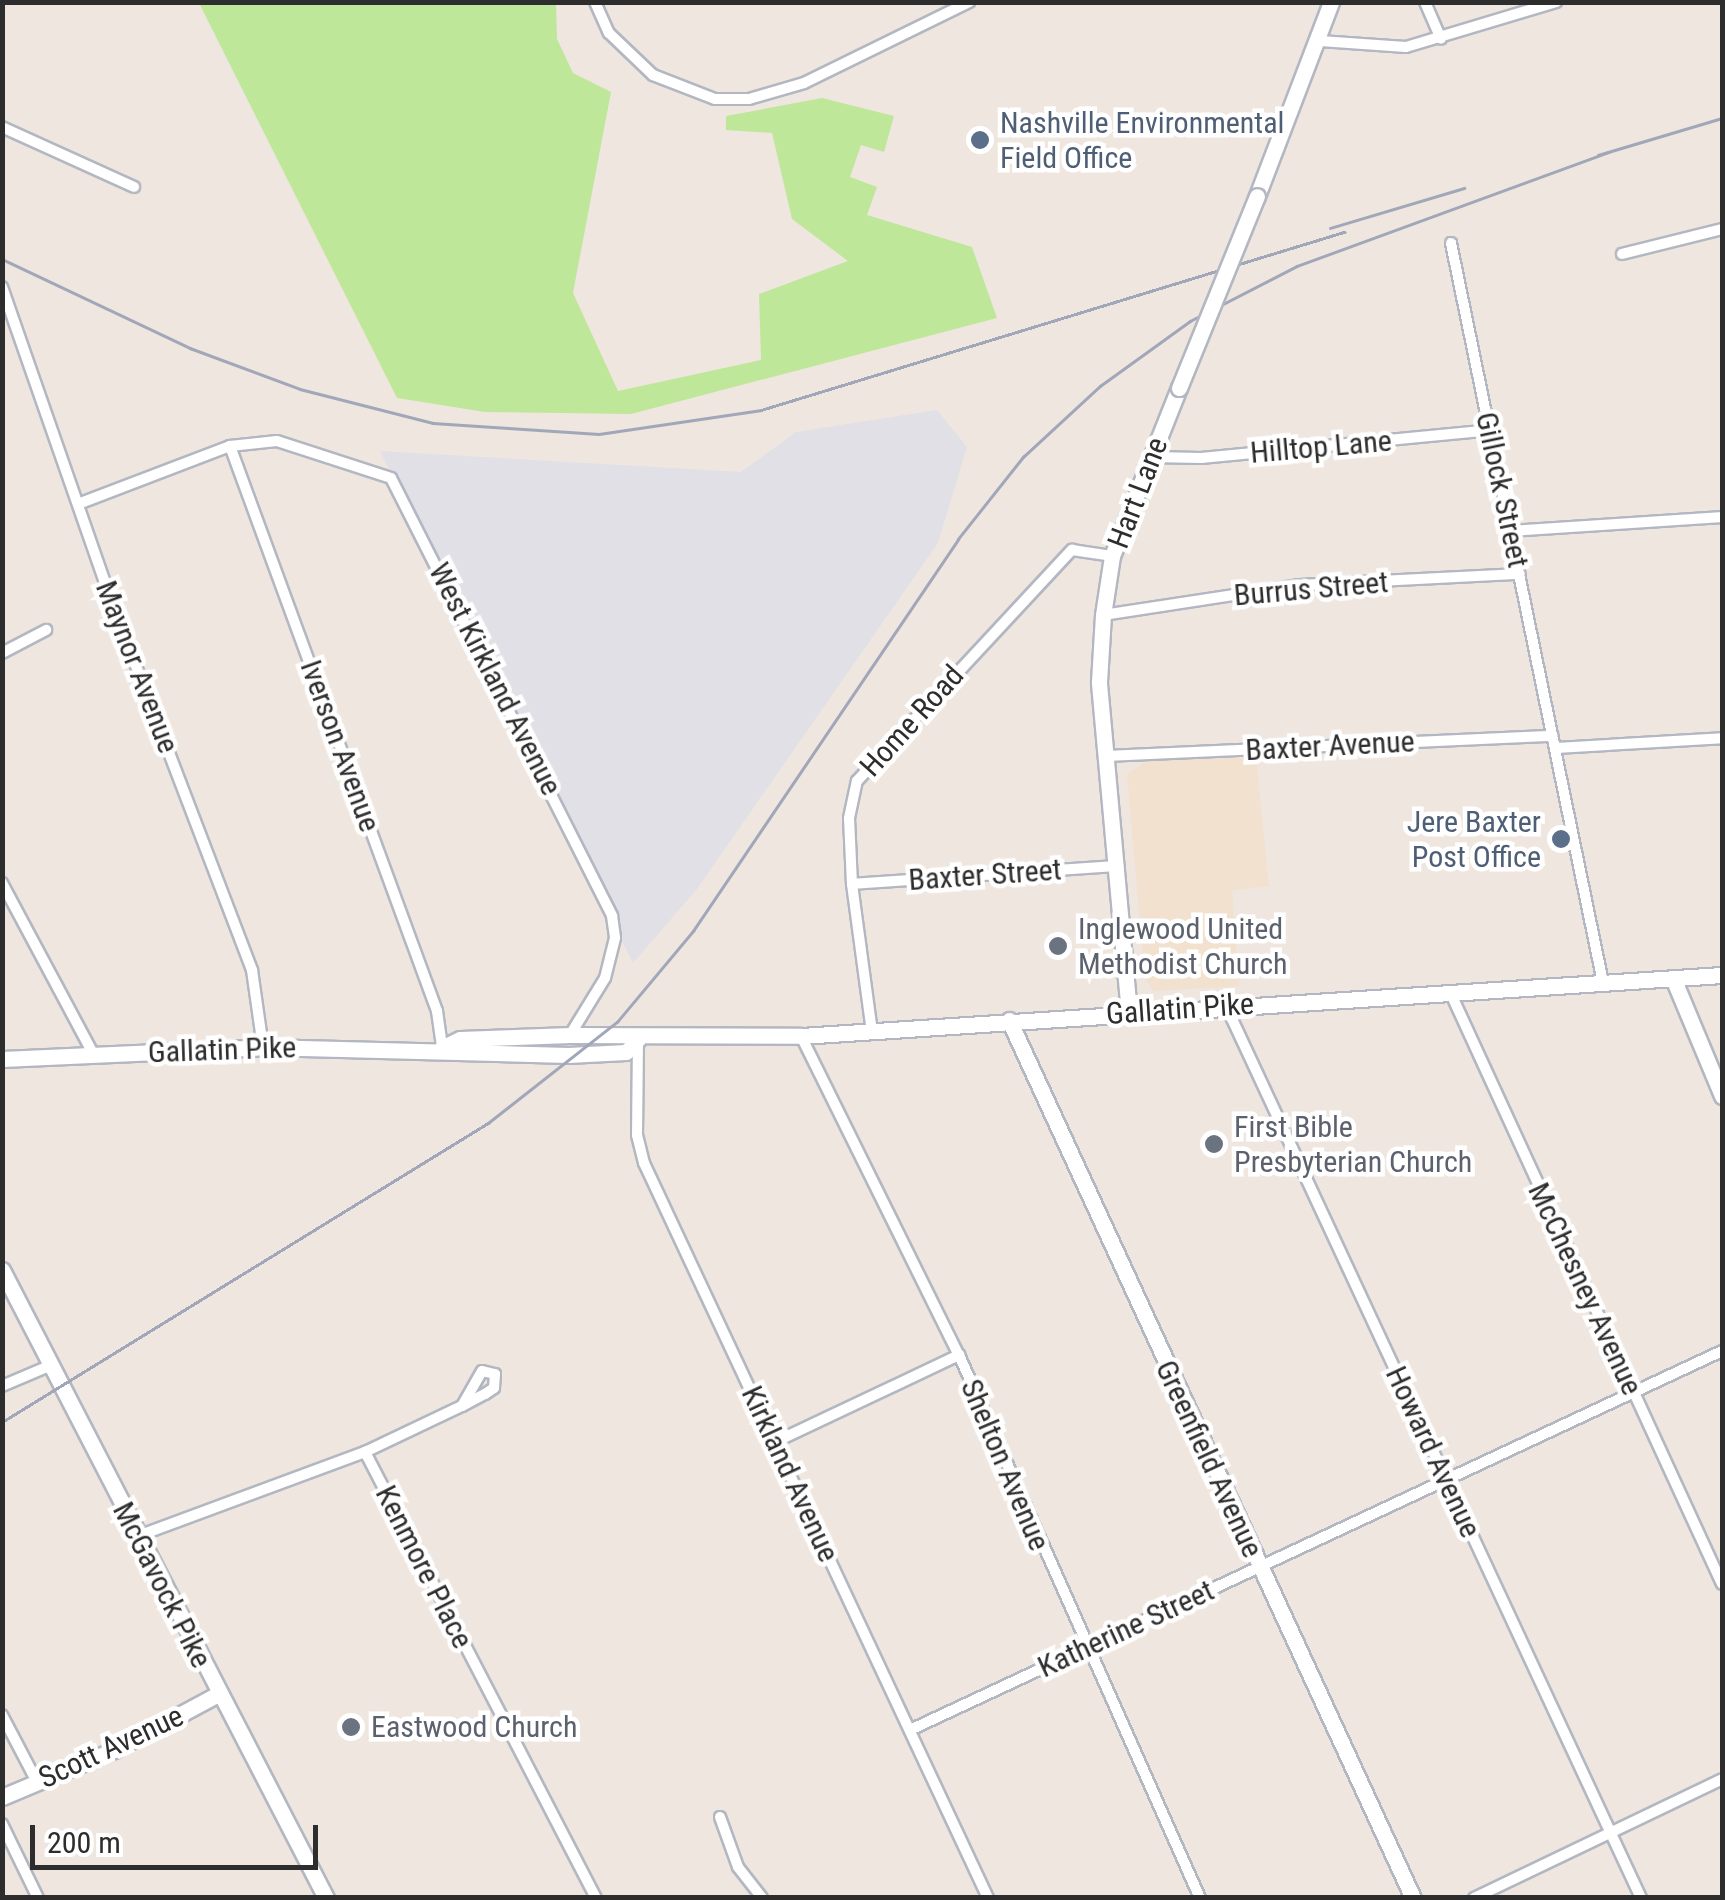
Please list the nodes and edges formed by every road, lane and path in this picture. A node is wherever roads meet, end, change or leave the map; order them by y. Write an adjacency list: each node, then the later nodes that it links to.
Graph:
1 (595, 2): 2 (street)
2 (969, 2)
3 (1331, 2): 7 (main road, Hart Lane)
4 (1425, 2): 6 (street)
5 (1556, 2): 6 (street)
6 (1440, 39): 7 (street)
7 (1320, 42): 16 (main road, Hart Lane, bridge)
8 (2, 127): 9 (street)
9 (134, 187)
10 (1722, 233): 12 (street)
11 (1451, 244): 14 (street, Gillock Street)
12 (1622, 254)
13 (2, 287): 17 (street, Maynor Avenue)
14 (1490, 430): 16 (street, Hilltop Lane); 19 (street, Gillock Street)
15 (230, 446): 17 (street, West Kirkland Avenue); 39 (street, West Kirkland Avenue); 43 (street, Iverson Avenue)
16 (1152, 456): 20 (main road, Hart Lane)
17 (78, 504): 42 (street, Maynor Avenue)
18 (1722, 517): 19 (street)
19 (1511, 531): 21 (street, Gillock Street)
20 (1112, 556): 22 (main road, Hart Lane); 30 (street, Home Road)
21 (1520, 574): 22 (street, Burrus Street); 26 (street, Gillock Street)
22 (1103, 615): 27 (main road, Hart Lane)
23 (46, 630): 24 (street)
24 (2, 653)
25 (1722, 738): 26 (street, Baxter Avenue)
26 (1554, 742): 27 (street, Baxter Avenue); 33 (street, Gillock Street)
27 (1106, 756): 28 (main road, Hart Lane)
28 (1118, 866): 30 (street, Baxter Street); 36 (main road, Hart Lane)
29 (2, 883): 44 (street)
30 (852, 884): 38 (street, Home Road)
31 (1722, 975): 32 (main road, Gallatin Pike)
32 (1673, 978): 33 (main road, Gallatin Pike); 46 (main road)
33 (1604, 983): 34 (main road, Gallatin Pike)
34 (1451, 994): 35 (main road, Gallatin Pike); 52 (street, McChesney Avenue)
35 (1226, 1006): 36 (main road, Gallatin Pike); 56 (street, Howard Avenue)
36 (1130, 1013): 37 (main road, Gallatin Pike)
37 (1010, 1020): 38 (main road, Gallatin Pike); 58 (main road, Greenfield Avenue)
38 (872, 1032): 40 (main road, Gallatin Pike)
39 (570, 1035): 41 (main road, Gallatin Pike); 43 (main road, Gallatin Pike)
40 (802, 1036): 41 (main road, Gallatin Pike); 49 (street, Shelton Avenue)
41 (638, 1039): 43 (main road, Gallatin Pike); 54 (street, Kirkland Avenue)
42 (262, 1047): 43 (main road, Gallatin Pike); 44 (main road, Gallatin Pike)
43 (442, 1048)
44 (94, 1055): 45 (main road, Gallatin Pike)
45 (2, 1059)
46 (1722, 1096)
47 (2, 1270): 50 (main road, McGavock Pike)
48 (1722, 1351): 52 (street, Katherine Street)
49 (959, 1355): 54 (street); 60 (street, Shelton Avenue)
50 (49, 1366): 51 (street); 57 (main road, McGavock Pike)
51 (2, 1386)
52 (1633, 1393): 56 (street, Katherine Street); 59 (street, McChesney Avenue)
53 (462, 1406): 55 (street)
54 (776, 1442): 63 (street, Kirkland Avenue)
55 (365, 1452): 57 (street, Kenmore Place); 72 (street, Kenmore Place)
56 (1448, 1481): 58 (street, Katherine Street); 69 (street, Howard Avenue)
57 (138, 1536): 61 (main road, McGavock Pike)
58 (1260, 1568): 60 (street, Katherine Street); 76 (main road, Greenfield Avenue)
59 (1722, 1584)
60 (1084, 1648): 63 (street, Katherine Street); 75 (street, Shelton Avenue)
61 (218, 1694): 65 (main road, Scott Avenue); 71 (main road, McGavock Pike)
62 (2, 1714): 65 (street)
63 (910, 1730): 74 (street, Kirkland Avenue)
64 (1722, 1779): 69 (street)
65 (37, 1782): 66 (main road, Scott Avenue)
66 (2, 1798)
67 (720, 1817): 73 (street)
68 (2, 1824): 70 (street)
69 (1610, 1831): 77 (street); 78 (street, Howard Avenue)
70 (38, 1898)
71 (326, 1898)
72 (596, 1898)
73 (762, 1898)
74 (988, 1898)
75 (1200, 1898)
76 (1413, 1898)
77 (1474, 1898)
78 (1642, 1898)

